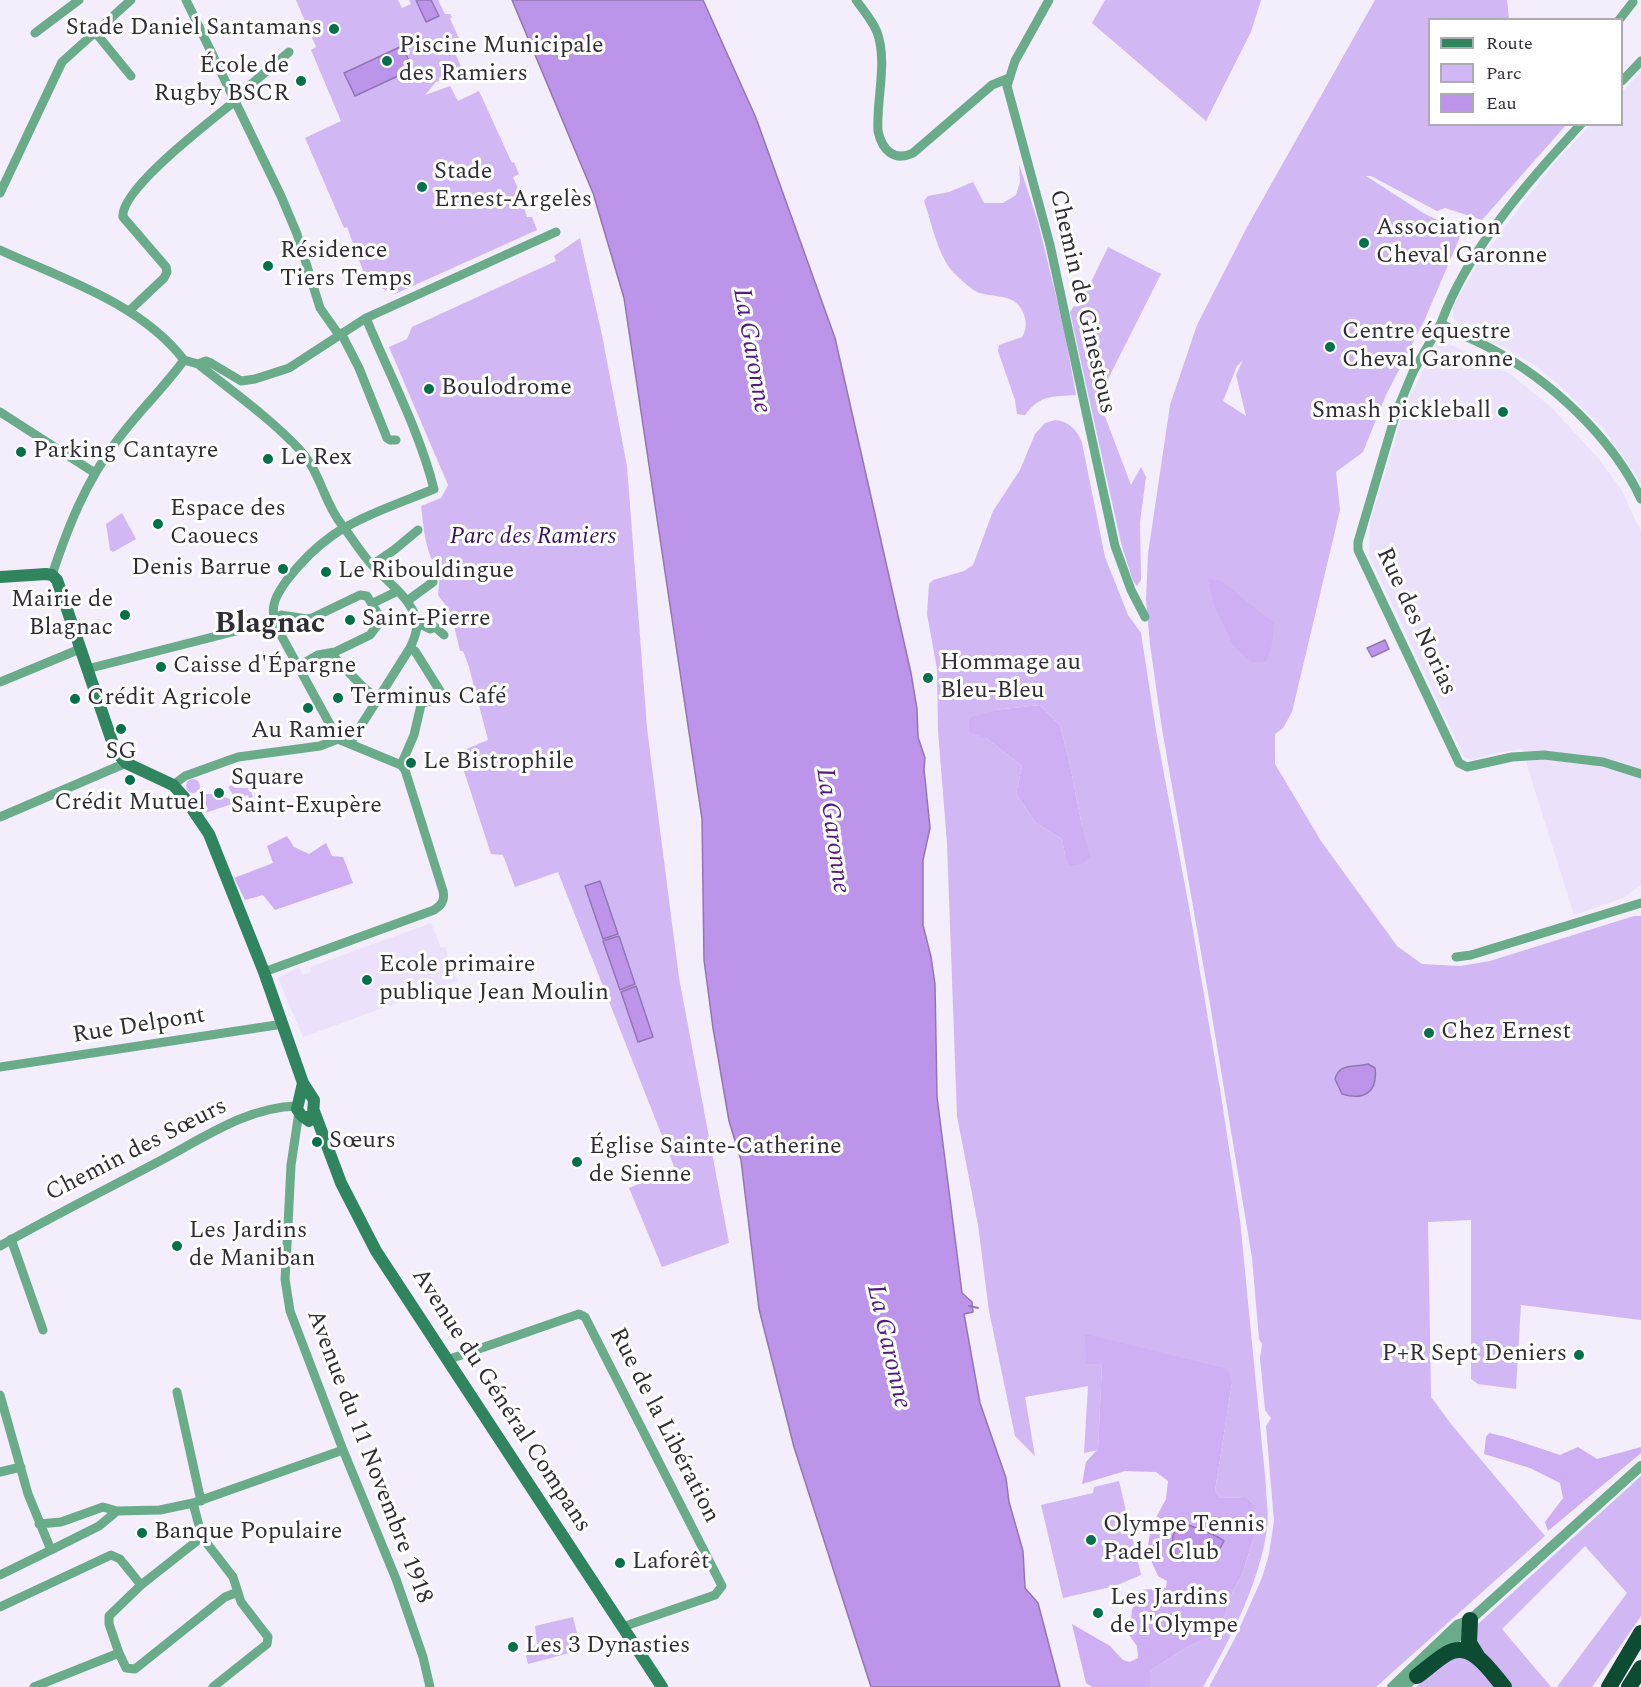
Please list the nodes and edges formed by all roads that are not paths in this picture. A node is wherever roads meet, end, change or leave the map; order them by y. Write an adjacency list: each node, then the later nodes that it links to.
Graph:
1 (79, 0): 8 (street)
2 (130, 0): 9 (street)
3 (186, 0): 15 (street)
4 (856, 0): 13 (street)
5 (1049, 0): 13 (street)
6 (1635, 4): 7 (street)
7 (1621, 18)
8 (35, 33)
9 (95, 33): 12 (street); 17 (street)
10 (289, 52): 15 (street)
11 (1641, 61): 14 (street)
12 (132, 76)
13 (1009, 78): 39 (street, Chemin de Ginestous)
14 (1623, 80)
15 (235, 101): 20 (street); 23 (street)
16 (1579, 126): 22 (street, Rue des Norias)
17 (0, 193)
18 (556, 232): 21 (street)
19 (0, 250): 20 (street)
20 (129, 311): 24 (street)
21 (366, 318): 23 (street); 30 (street)
22 (1441, 323): 29 (street); 54 (street, Rue des Norias)
23 (340, 334): 25 (street); 27 (street)
24 (184, 360): 25 (street); 28 (street)
25 (198, 364): 30 (street)
26 (0, 412): 28 (street)
27 (396, 440)
28 (95, 473): 33 (street)
29 (1641, 499)
30 (345, 528): 32 (street); 40 (street)
31 (418, 530): 32 (street)
32 (372, 565): 36 (street)
33 (52, 575): 34 (main road); 44 (main road)
34 (0, 577)
35 (433, 582): 37 (street)
36 (398, 591): 37 (street); 38 (street)
37 (406, 601): 41 (street)
38 (373, 603): 40 (street); 45 (street)
39 (1145, 618)
40 (273, 619): 46 (street); 47 (street)
41 (418, 623): 42 (street); 43 (street)
42 (444, 635)
43 (410, 648): 49 (street); 53 (street)
44 (80, 649): 47 (main road); 48 (street)
45 (330, 653): 46 (street); 49 (street)
46 (297, 667): 50 (street)
47 (90, 668): 52 (main road)
48 (0, 682)
49 (379, 700): 51 (street)
50 (339, 739): 51 (street); 55 (street)
51 (350, 743): 53 (street)
52 (126, 763): 55 (main road); 56 (street)
53 (401, 765): 59 (street)
54 (1641, 774)
55 (173, 785): 59 (main road, Avenue du Général Compans)
56 (0, 817)
57 (1641, 903): 58 (street)
58 (1456, 957)
59 (264, 972): 60 (main road, Avenue du Général Compans)
60 (283, 1024): 61 (street, Rue Delpont); 62 (main road, Avenue du Général Compans)
61 (0, 1067)
62 (305, 1110): 63 (street, Chemin des Sœurs); 66 (main road, Avenue du Général Compans); 69 (street, Avenue du 11 Novembre 1918)
63 (11, 1239): 64 (street, Chemin des Sœurs); 65 (street)
64 (0, 1246)
65 (44, 1329)
66 (447, 1360): 85 (main road, Avenue du Général Compans); 85 (street, Rue de la Libération)
67 (177, 1392): 73 (street)
68 (0, 1395): 71 (street)
69 (343, 1450): 73 (street); 93 (street, Avenue du 11 Novembre 1918)
70 (1641, 1466): 84 (street)
71 (21, 1467): 72 (street); 76 (street)
72 (0, 1472)
73 (197, 1502): 74 (street); 78 (street)
74 (117, 1510): 75 (street); 77 (street)
75 (92, 1511): 76 (street); 77 (street)
76 (39, 1524): 79 (street)
77 (99, 1526): 79 (street)
78 (202, 1537): 81 (street); 82 (street)
79 (51, 1550): 80 (street)
80 (0, 1575)
81 (141, 1585): 83 (street); 87 (street)
82 (238, 1592): 87 (street); 92 (street)
83 (0, 1606)
84 (1470, 1620): 88 (highway); 90 (street); 95 (street)
85 (623, 1628): 94 (main road, Avenue du Général Compans)
86 (1641, 1633): 97 (highway)
87 (118, 1653): 91 (street)
88 (1478, 1656): 90 (highway); 96 (highway)
89 (1641, 1668): 98 (highway)
90 (1411, 1681)
91 (34, 1687)
92 (213, 1687)
93 (430, 1687)
94 (662, 1687)
95 (1392, 1687)
96 (1504, 1687)
97 (1609, 1687)
98 (1629, 1687)

